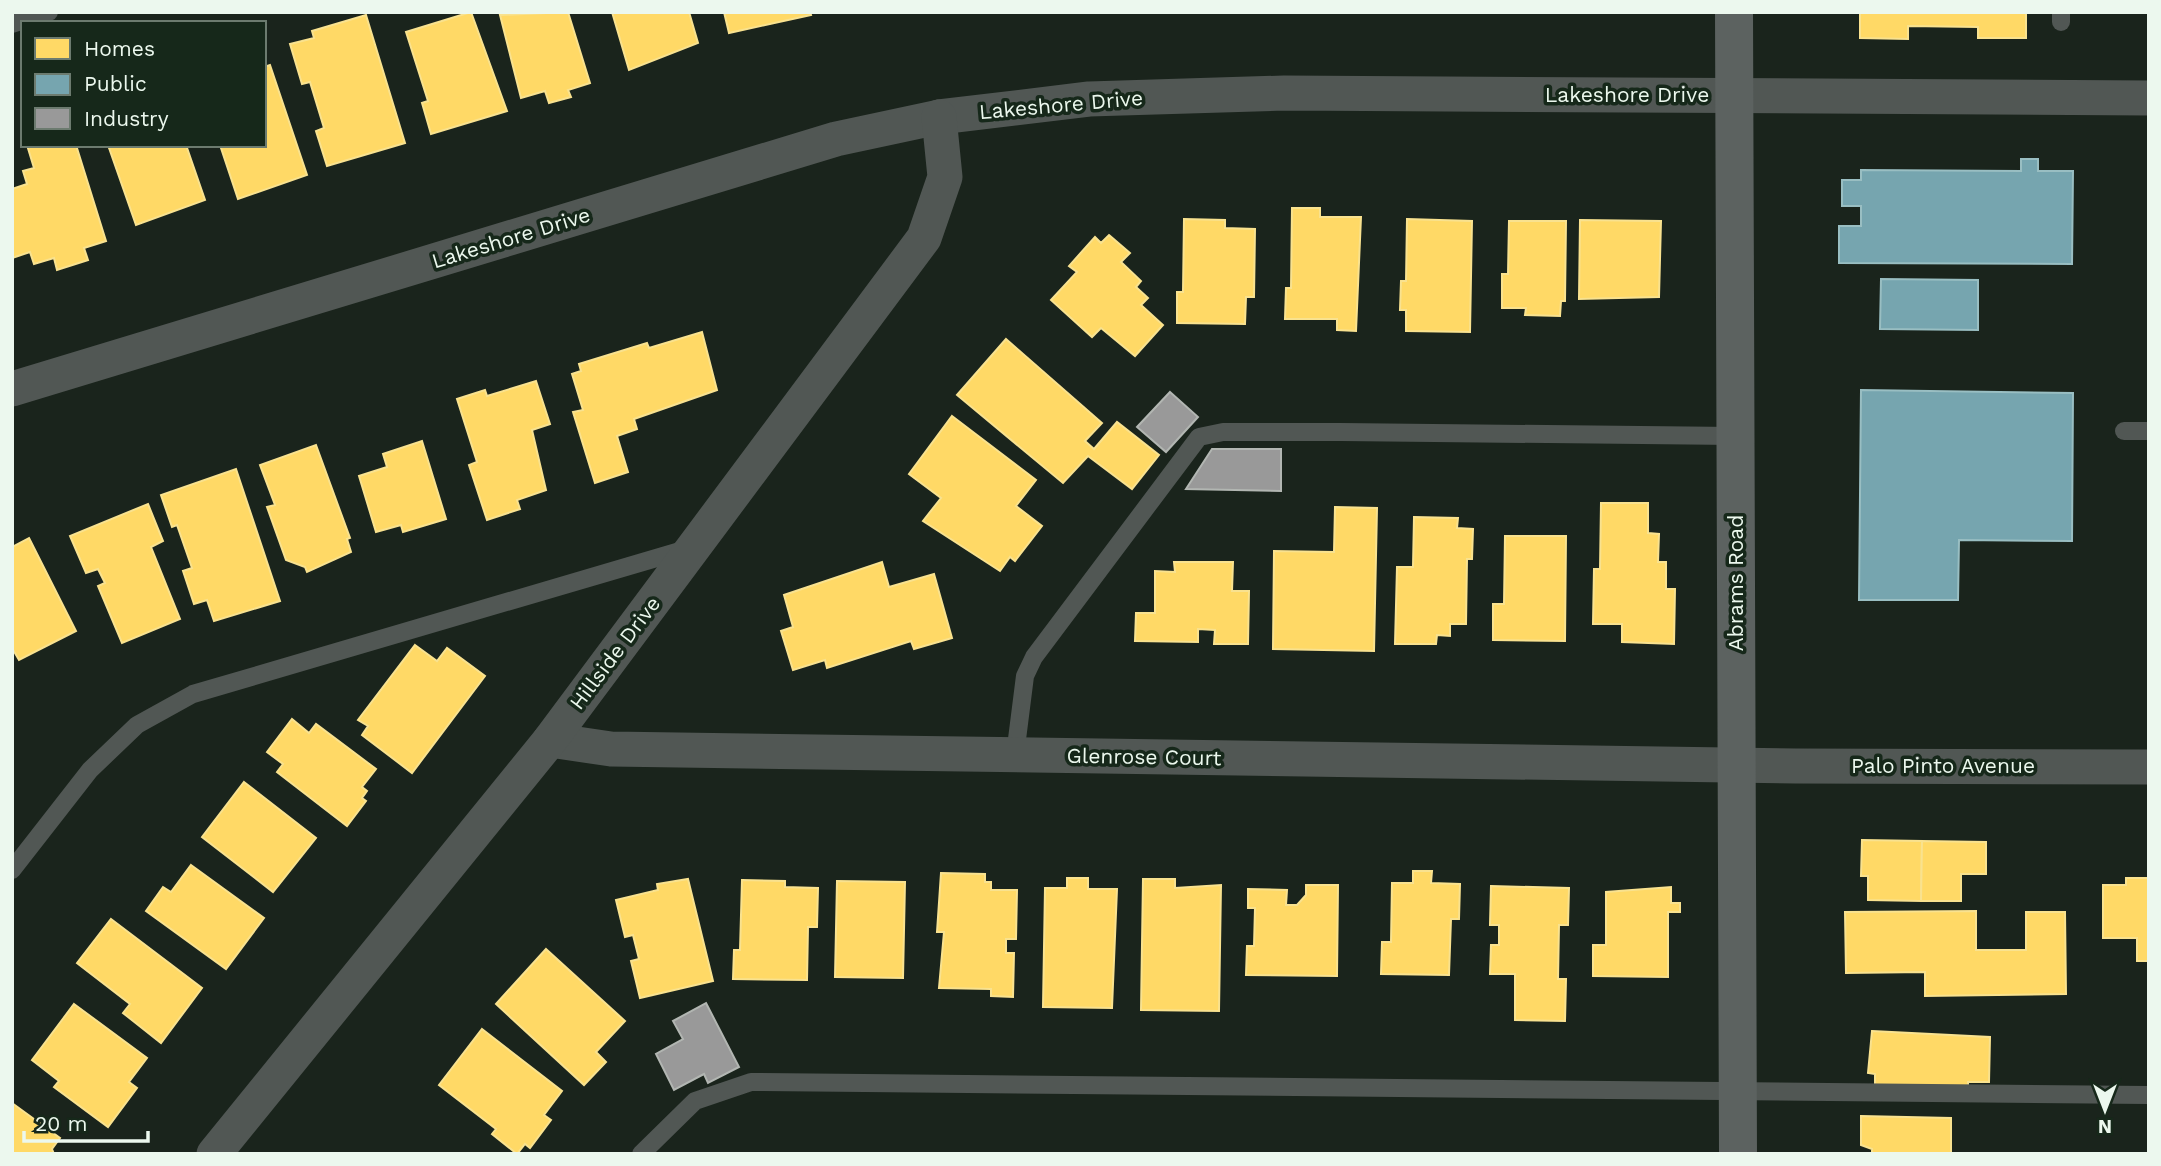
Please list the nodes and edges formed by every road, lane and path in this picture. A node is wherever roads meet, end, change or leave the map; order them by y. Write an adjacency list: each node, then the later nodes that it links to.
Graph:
1 (49, 12): 3 (lane)
2 (1734, 12): 4 (main road, Abrams Road)
3 (21, 21)
4 (1732, 96): 5 (street, Lakeshore Drive); 6 (street, Lakeshore Drive); 10 (main road, Abrams Road)
5 (2149, 98)
6 (939, 117): 7 (street, Lakeshore Drive); 11 (street, Hillside Drive)
7 (12, 389)
8 (2124, 431): 9 (lane)
9 (2149, 431)
10 (1735, 436): 13 (lane); 14 (main road, Abrams Road)
11 (694, 547): 12 (street, Hillside Drive); 16 (lane)
12 (550, 740): 13 (street, Glenrose Court); 19 (street, Hillside Drive)
13 (1015, 755): 14 (street, Glenrose Court)
14 (1737, 766): 15 (street, Palo Pinto Avenue); 17 (main road, Abrams Road)
15 (2149, 766)
16 (12, 870)
17 (1738, 1091): 18 (lane); 20 (lane); 21 (main road, Abrams Road)
18 (2149, 1095)
19 (214, 1154)
20 (641, 1154)
21 (1738, 1154)

